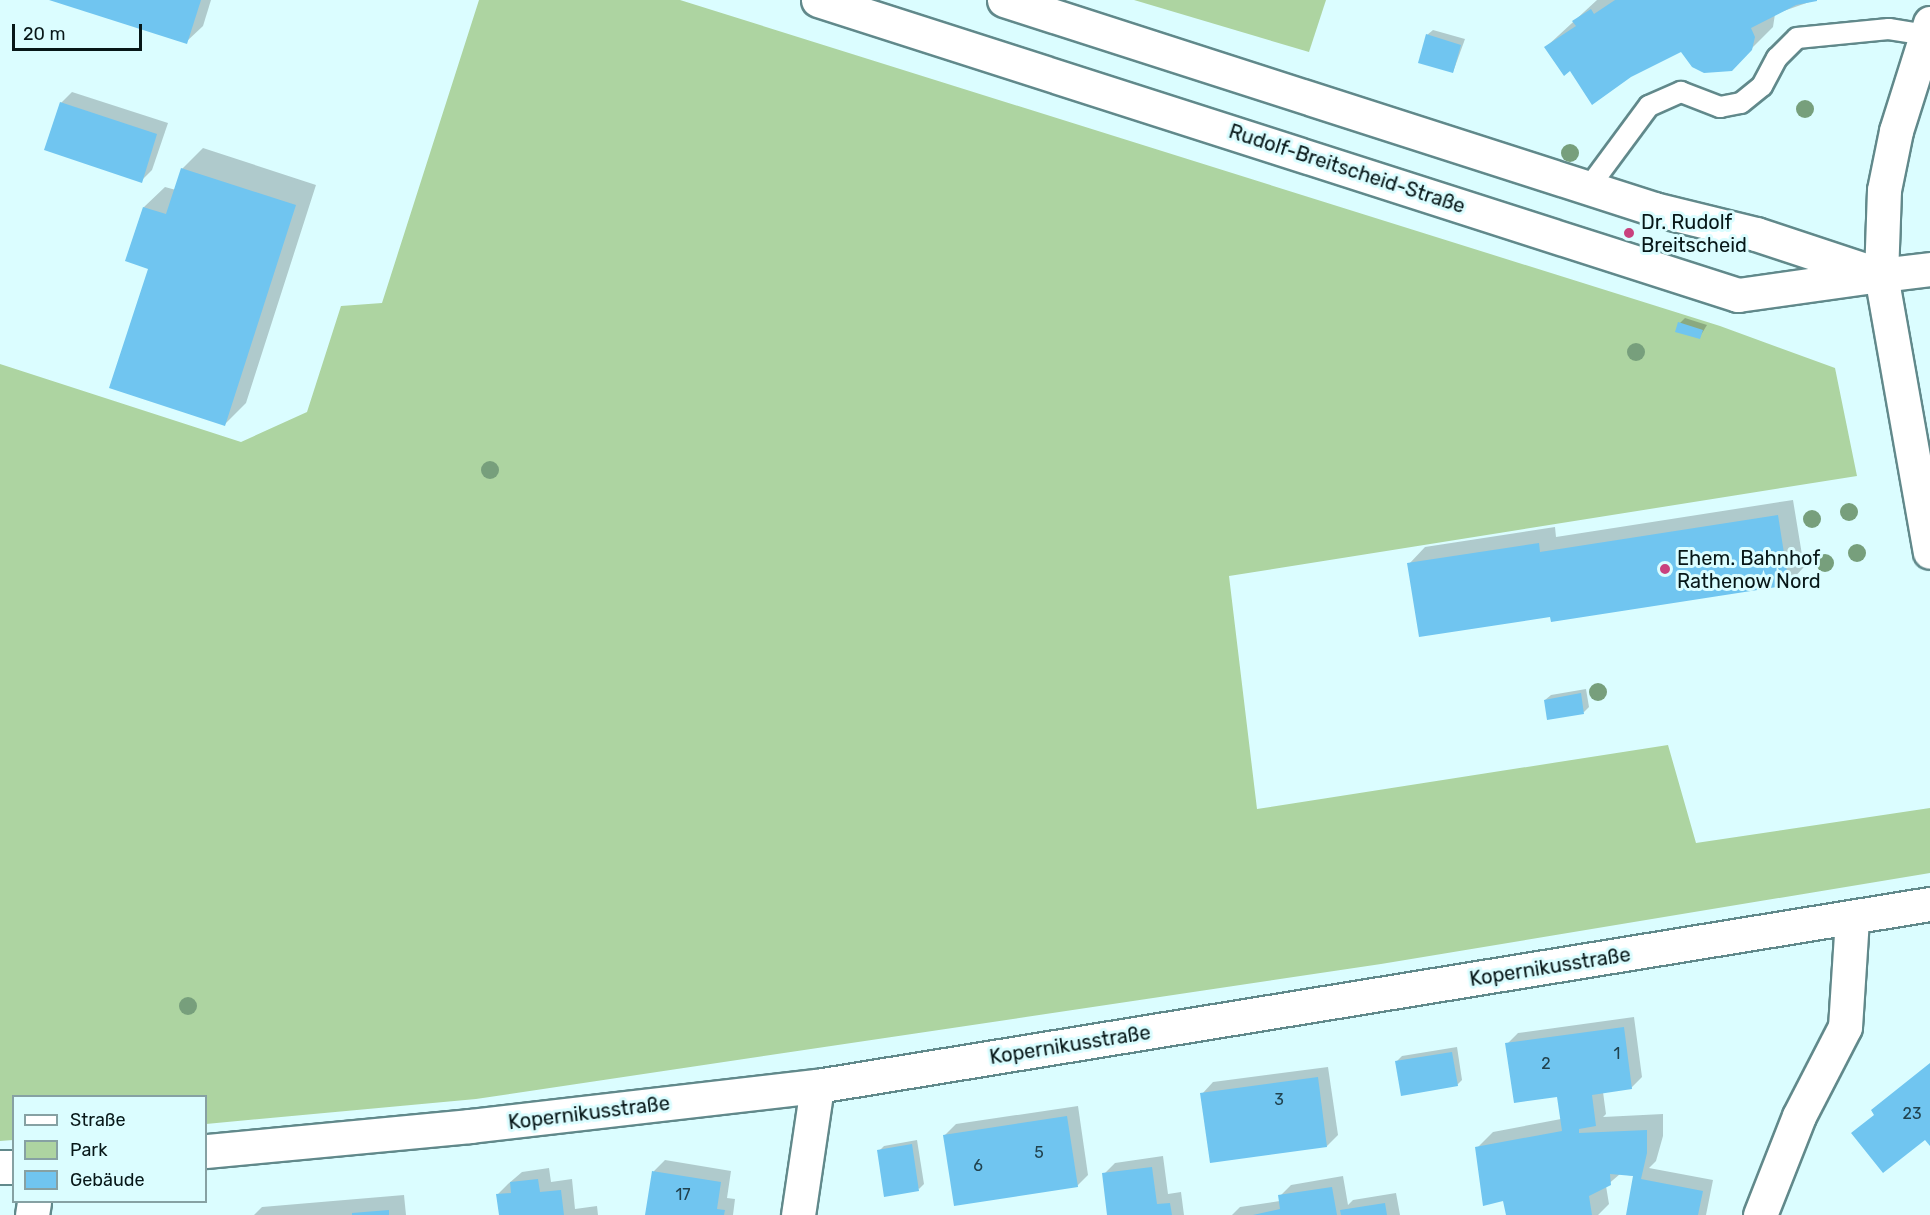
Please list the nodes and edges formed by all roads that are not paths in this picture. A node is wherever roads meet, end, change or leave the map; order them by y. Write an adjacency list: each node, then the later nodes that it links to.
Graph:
1 (818, 0): 6 (street, Rudolf-Breitscheid-Straße)
2 (1004, 0): 4 (street)
3 (1928, 29): 4 (lane); 6 (street)
4 (1589, 187): 6 (street)
5 (1930, 269): 6 (street, Rudolf-Breitscheid-Straße)
6 (1881, 275): 7 (street)
7 (1930, 552)
8 (1930, 904): 9 (street, Kopernikusstraße)
9 (1852, 918): 10 (street, Kopernikusstraße); 13 (street)
10 (817, 1086): 11 (street, Kopernikusstraße); 12 (street)
11 (207, 1151)
12 (798, 1215)
13 (1760, 1215)

